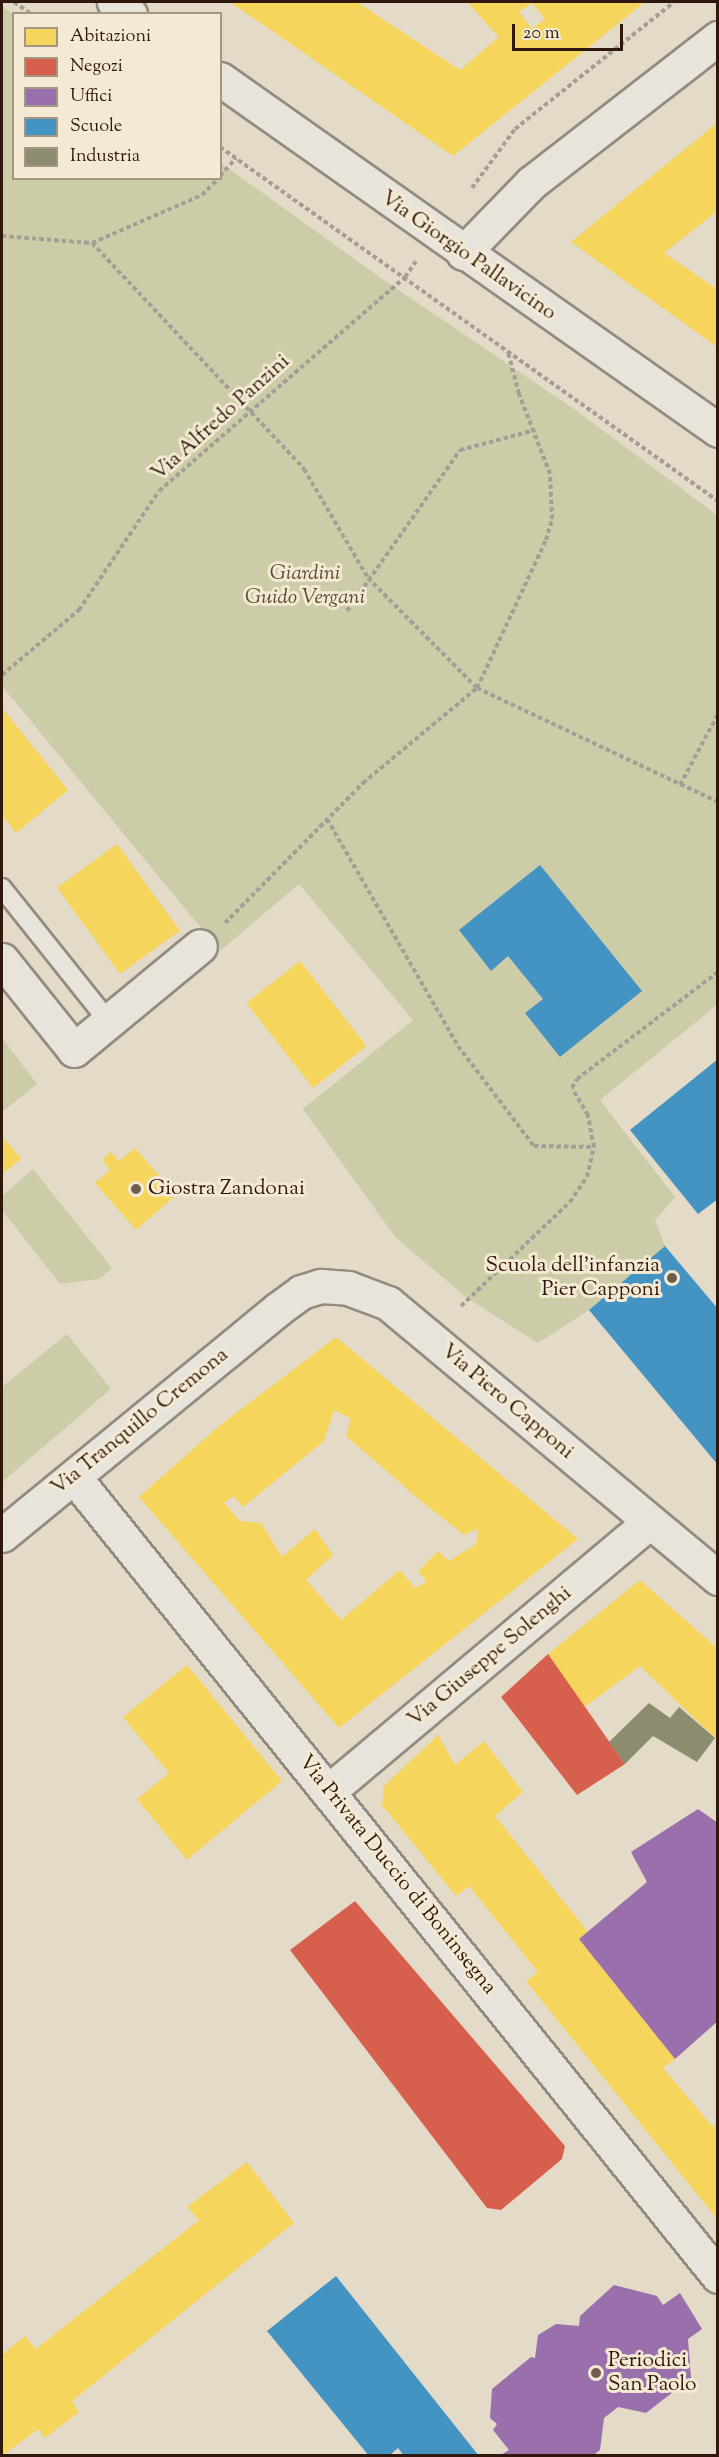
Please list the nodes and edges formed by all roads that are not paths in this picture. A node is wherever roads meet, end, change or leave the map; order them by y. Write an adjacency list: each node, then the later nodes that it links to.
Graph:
1 (114, 2): 2 (street)
2 (127, 12)
3 (717, 38): 5 (street)
4 (222, 80): 5 (street, Via Giorgio Pallavicino)
5 (463, 253): 6 (street, Via Giorgio Pallavicino)
6 (717, 430)
7 (2, 888): 10 (lane)
8 (200, 946): 10 (street)
9 (2, 960): 10 (street)
10 (109, 1022)
11 (278, 1308): 12 (street, Via Tranquillo Cremona); 13 (street, Via Piero Capponi)
12 (74, 1477): 14 (street, Via Tranquillo Cremona); 16 (street, Via Privata Duccio di Boninsegna)
13 (649, 1522): 15 (street, Via Piero Capponi); 16 (street, Via Giuseppe Solenghi)
14 (2, 1535)
15 (717, 1578)
16 (330, 1790): 17 (street, Via Privata Duccio di Boninsegna)
17 (717, 2276)

